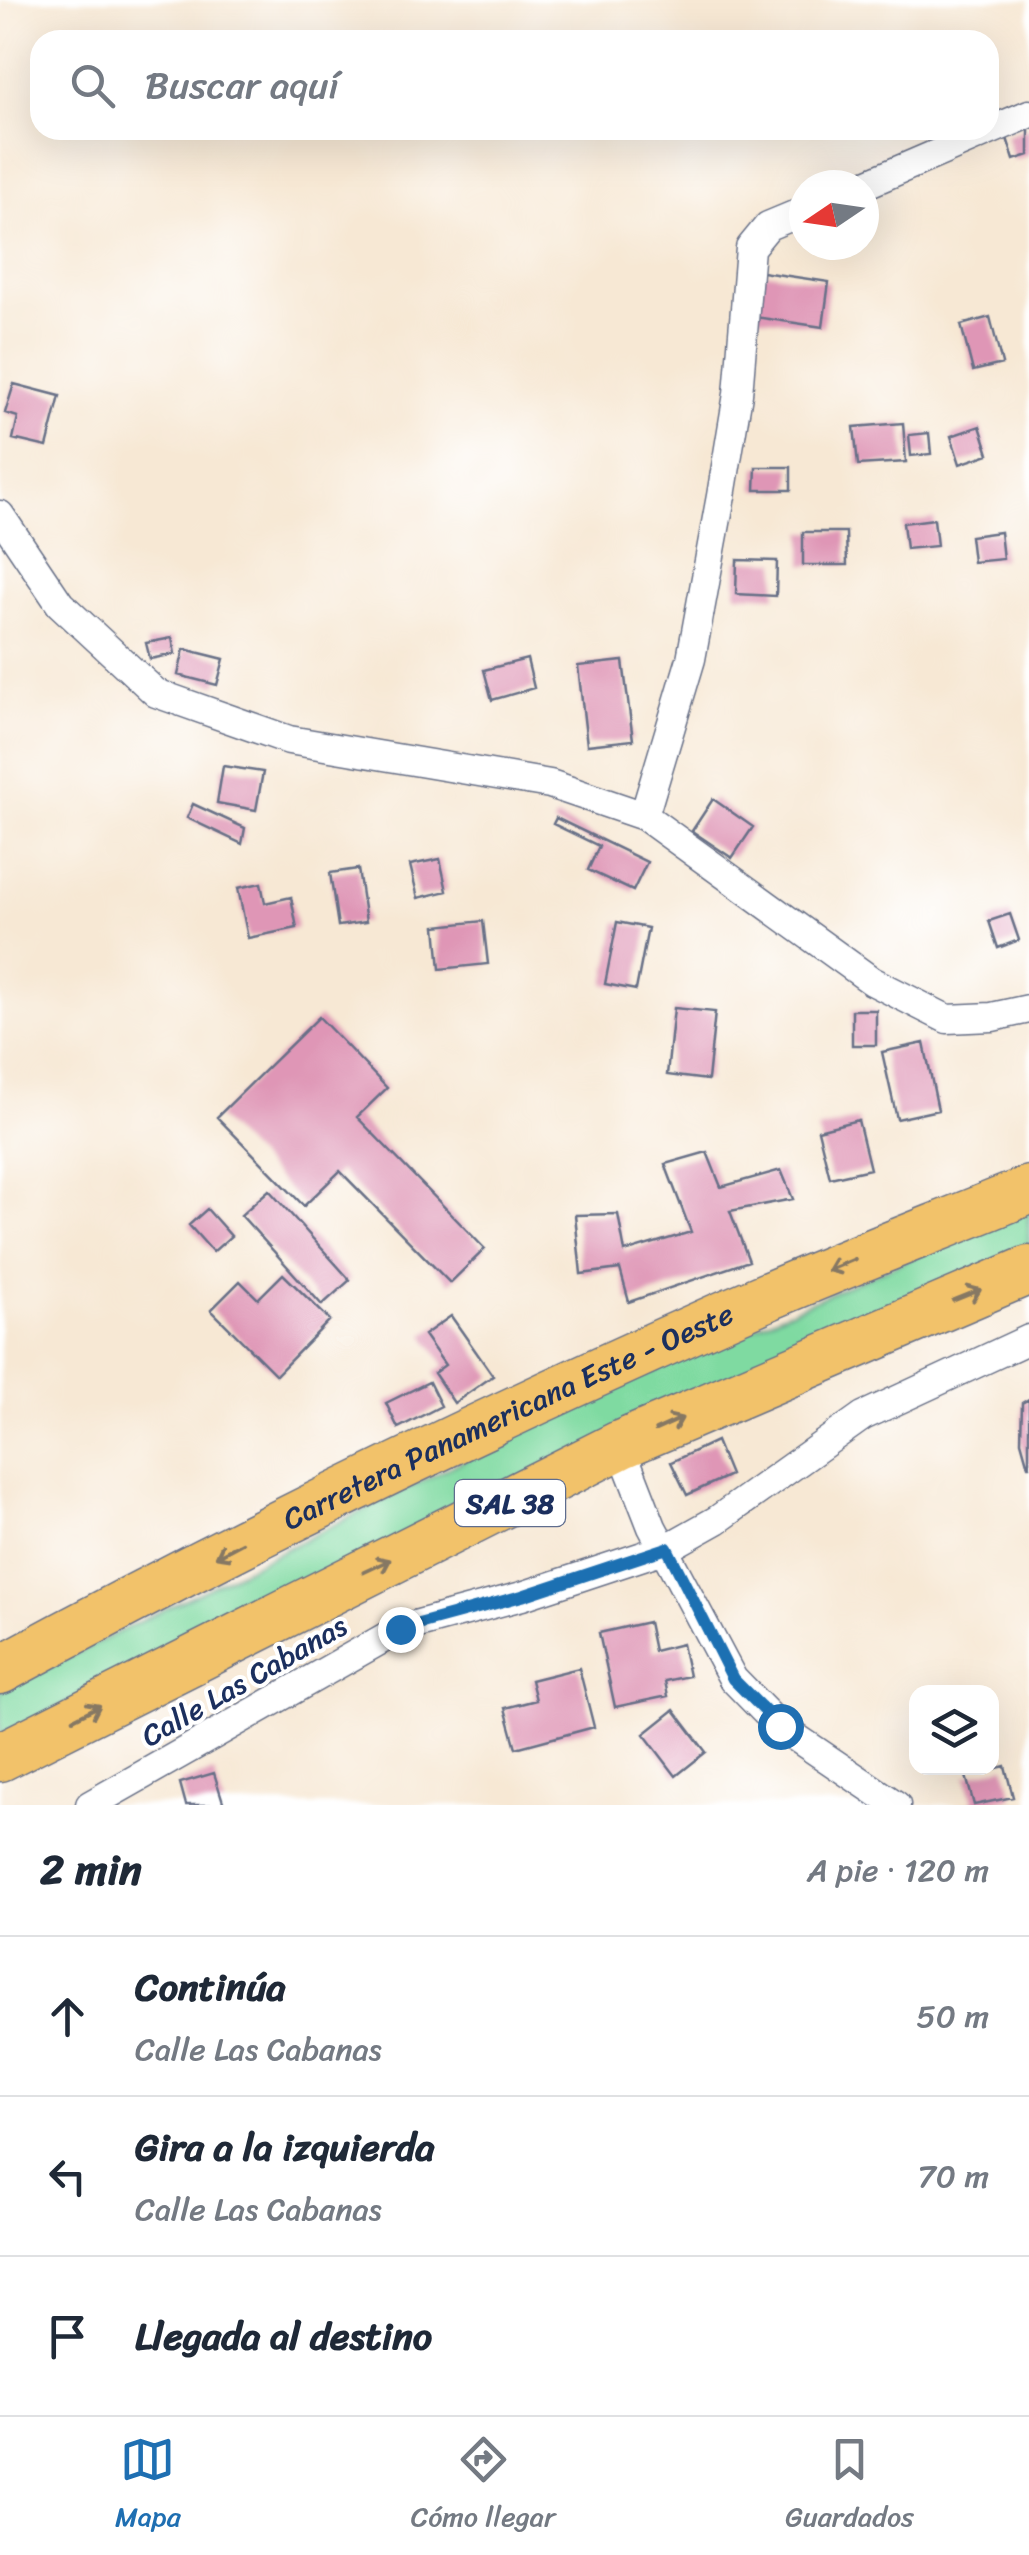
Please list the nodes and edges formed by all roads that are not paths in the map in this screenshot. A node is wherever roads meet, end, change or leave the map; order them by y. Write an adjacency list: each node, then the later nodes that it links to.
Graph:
1 (1029, 114): 2 (street)
2 (999, 127)
3 (969, 140): 4 (street)
4 (879, 179)
5 (789, 217): 7 (street)
6 (0, 516): 7 (street)
7 (644, 816): 8 (street)
8 (1029, 1009)
9 (1029, 1190): 14 (highway, Carretera Panamericana Este - Oeste / SAL 38, one-way to 14)
10 (1029, 1270): 12 (highway, SAL 38, one-way to 10)
11 (1029, 1339): 13 (street, Calle Las Cabanas)
12 (620, 1445): 13 (street); 15 (highway, SAL 38, one-way to 12)
13 (667, 1548): 16 (street, Calle Las Cabanas); 17 (street)
14 (0, 1670)
15 (0, 1757)
16 (90, 1805)
17 (896, 1805)

